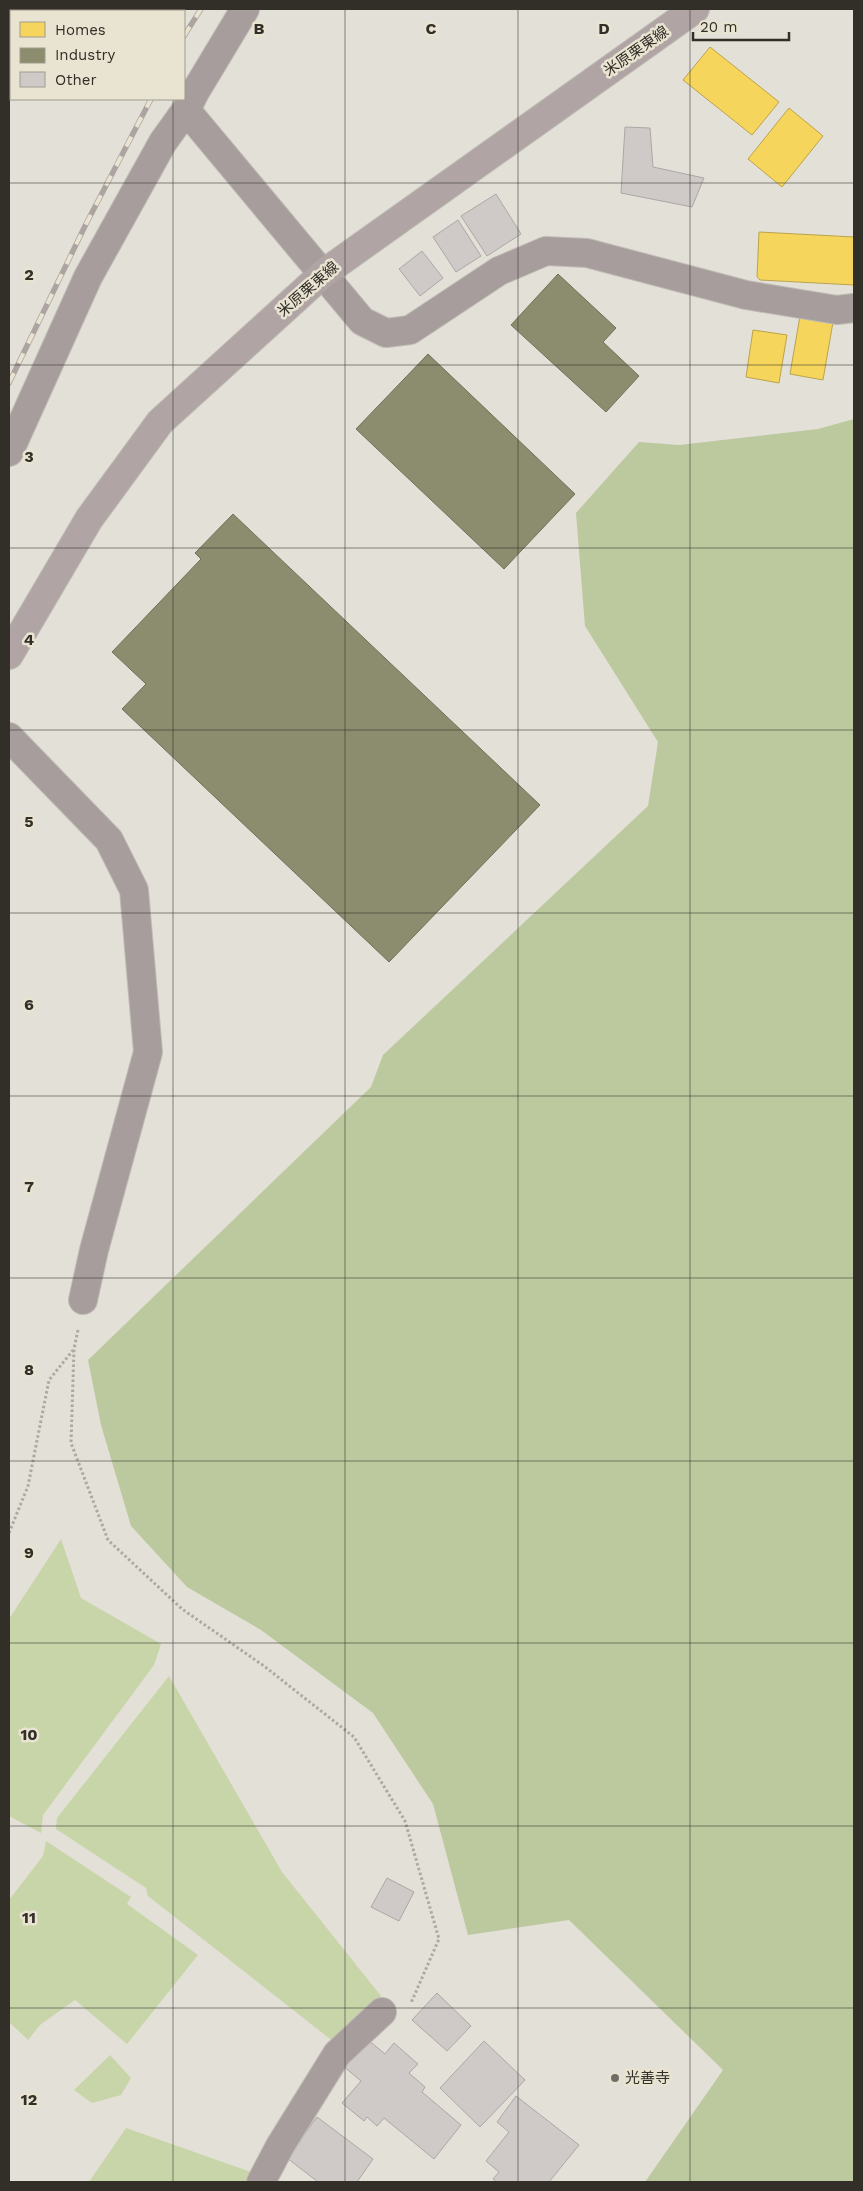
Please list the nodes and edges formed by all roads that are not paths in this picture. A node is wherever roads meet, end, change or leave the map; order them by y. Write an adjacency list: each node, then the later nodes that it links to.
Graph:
1 (245, 9): 3 (street)
2 (695, 9): 4 (main road, 米原栗東線)
3 (186, 110): 4 (street); 6 (street)
4 (324, 272): 5 (street); 7 (main road, 米原栗東線)
5 (854, 308)
6 (9, 452)
7 (9, 655)
8 (9, 737): 9 (street)
9 (84, 1300)
10 (382, 2012): 11 (street)
11 (262, 2182)

